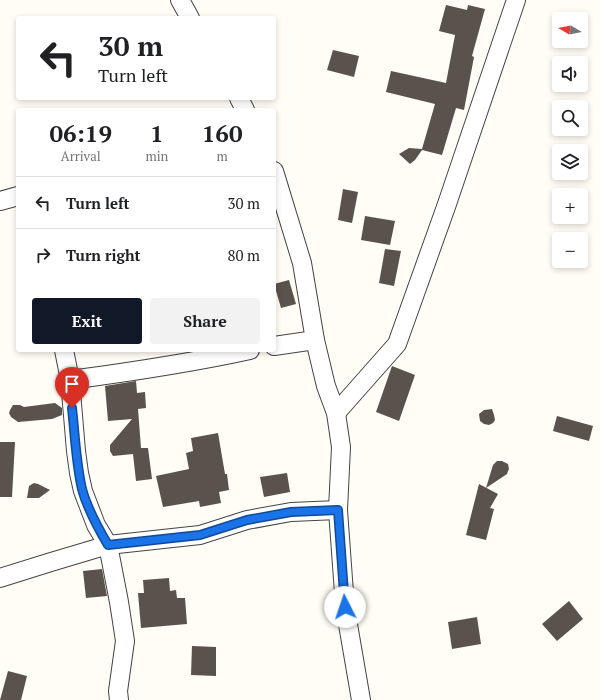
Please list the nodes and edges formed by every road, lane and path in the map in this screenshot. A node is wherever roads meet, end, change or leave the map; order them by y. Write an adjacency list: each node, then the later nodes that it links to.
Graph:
1 (180, 0): 3 (street)
2 (516, 0): 12 (street)
3 (189, 16)
4 (276, 178): 7 (street)
5 (16, 196): 6 (street)
6 (0, 200)
7 (316, 340): 8 (street); 12 (street)
8 (276, 346)
9 (64, 352): 11 (street)
10 (241, 352): 11 (street)
11 (70, 380): 14 (street)
12 (336, 413): 13 (street)
13 (338, 510): 14 (street); 17 (street)
14 (108, 545): 15 (street); 16 (street)
15 (0, 578)
16 (118, 700)
17 (361, 700)

